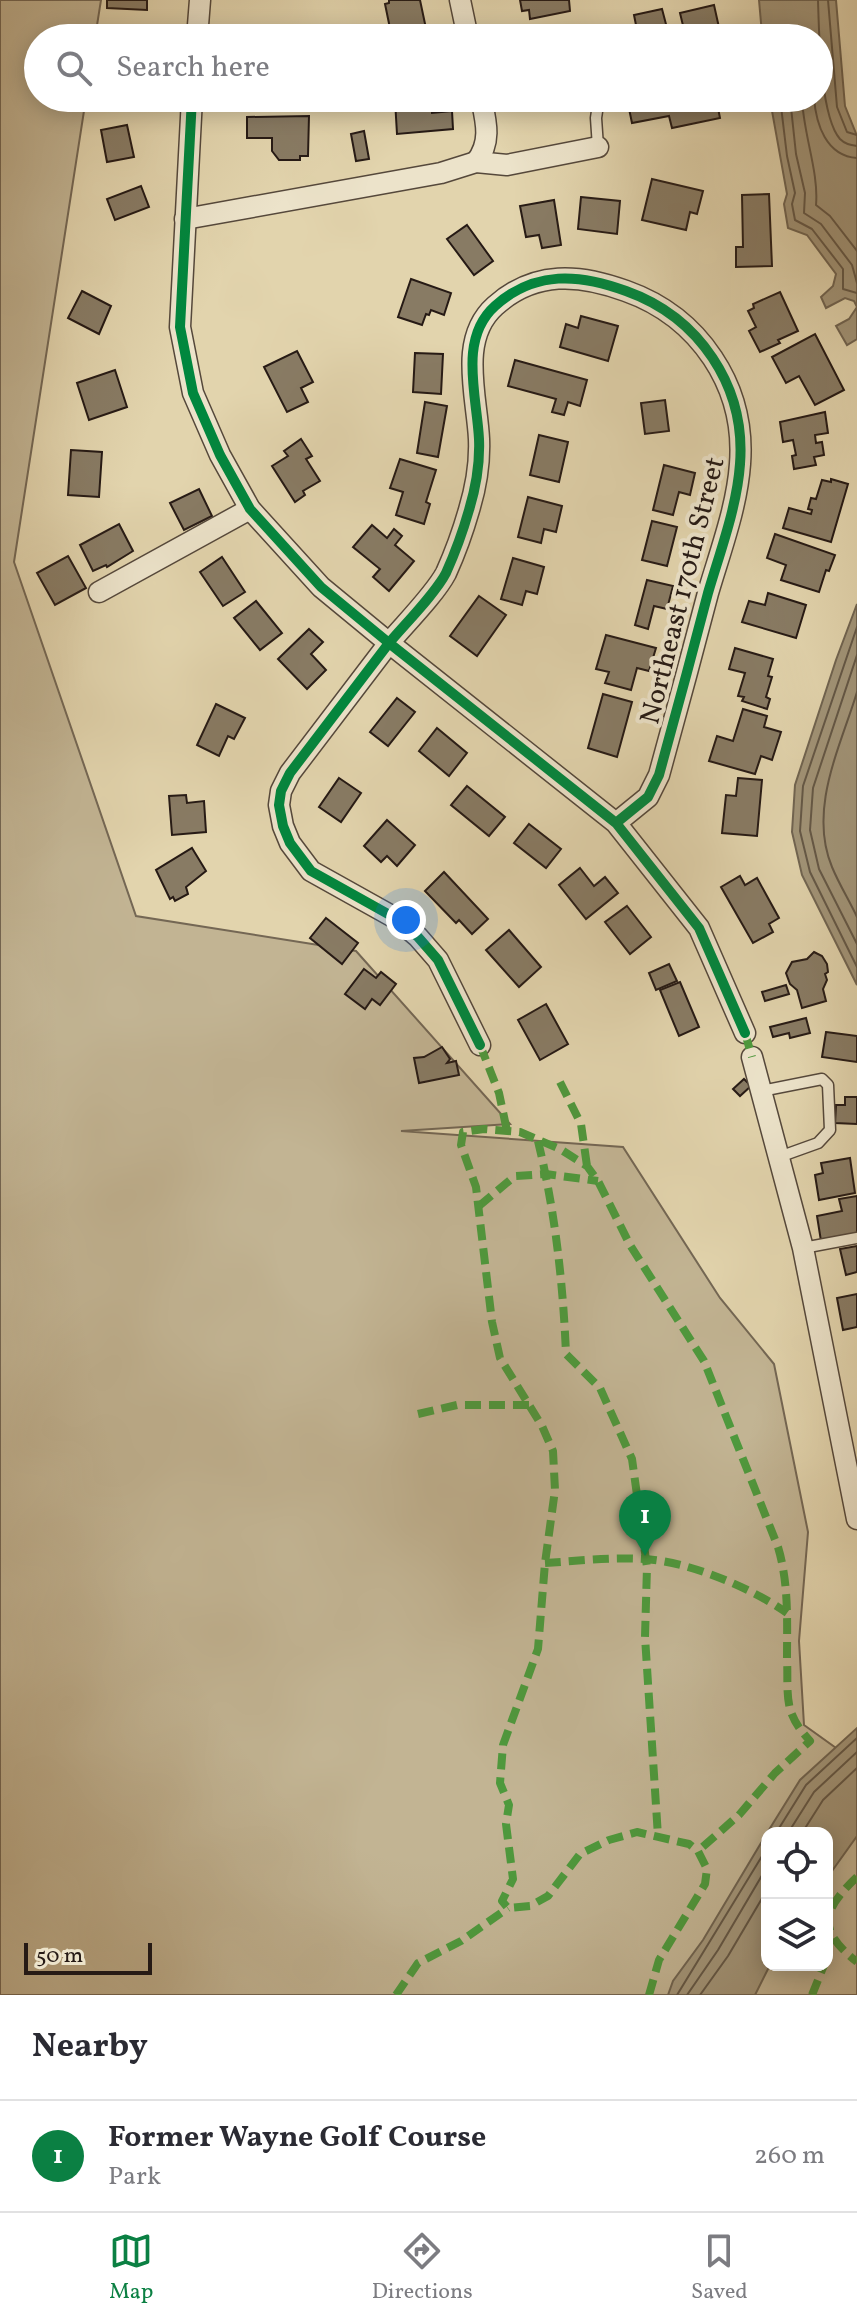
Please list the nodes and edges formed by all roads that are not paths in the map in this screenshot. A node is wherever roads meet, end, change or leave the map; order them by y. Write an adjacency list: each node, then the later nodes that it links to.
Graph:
1 (200, 0): 3 (street)
2 (460, 0): 4 (street)
3 (198, 24)
4 (465, 24)
5 (191, 112): 10 (street)
6 (484, 112): 9 (street)
7 (597, 112): 8 (lane)
8 (598, 147): 9 (street)
9 (476, 162): 10 (street)
10 (185, 219): 11 (street)
11 (250, 509): 12 (street); 13 (street)
12 (99, 592)
13 (389, 643): 14 (street); 14 (street, Northeast 170th Street); 16 (street)
14 (616, 823): 15 (street)
15 (745, 1033)
16 (480, 1045)
17 (752, 1057): 18 (street)
18 (761, 1091): 19 (street); 19 (lane)
19 (779, 1157): 21 (street)
20 (857, 1238): 21 (lane)
21 (803, 1248): 22 (street)
22 (857, 1519)

